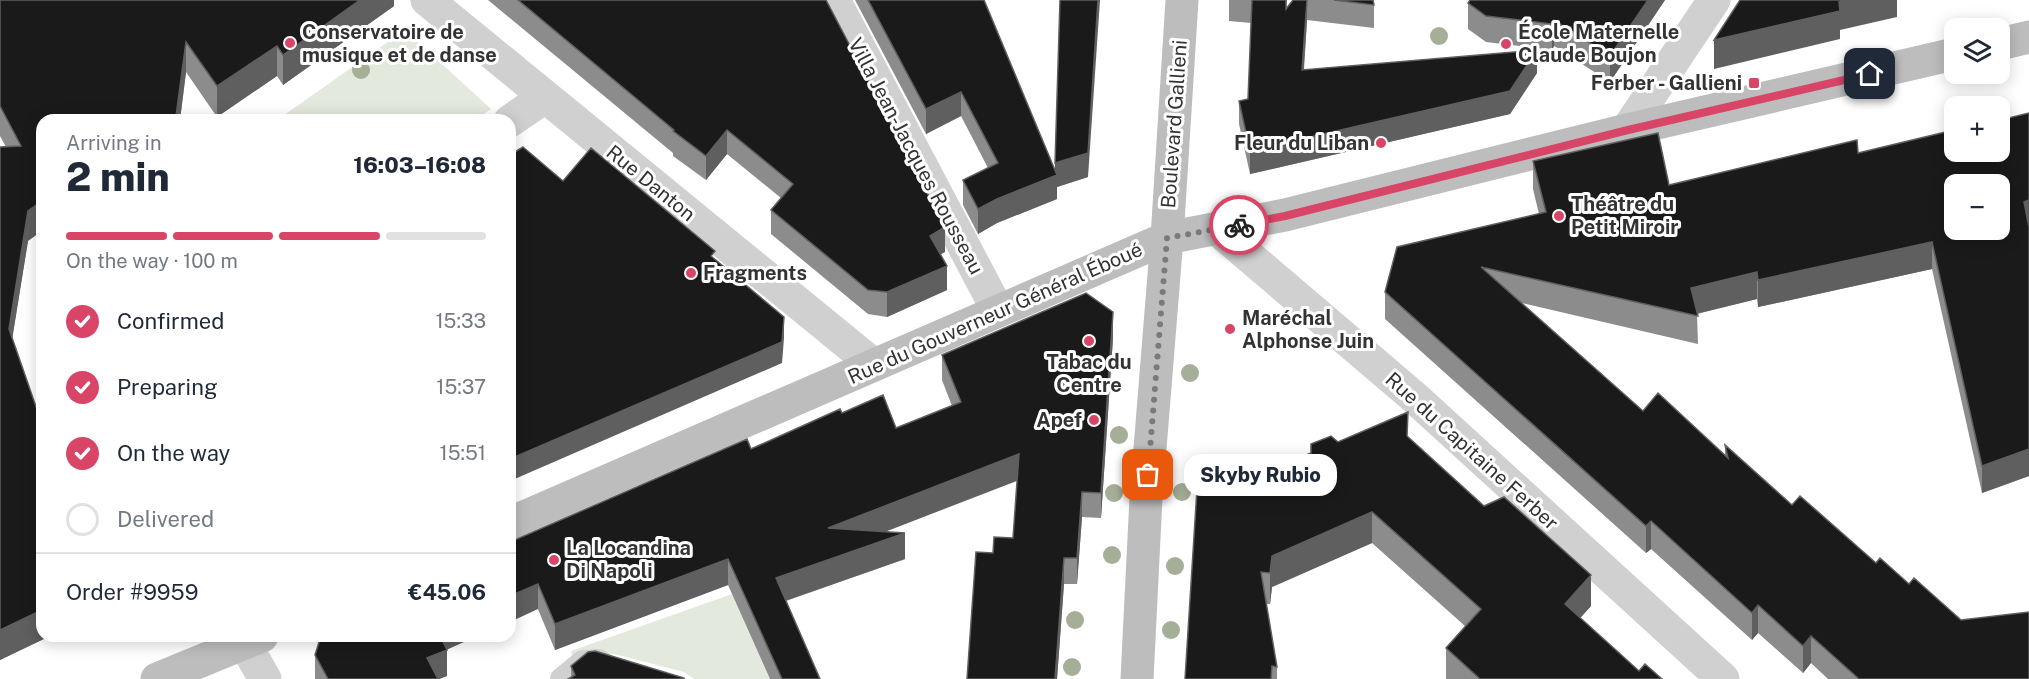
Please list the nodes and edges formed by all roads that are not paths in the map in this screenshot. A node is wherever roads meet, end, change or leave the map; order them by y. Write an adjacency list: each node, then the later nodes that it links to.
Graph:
1 (427, 0): 8 (street, Rue Danton)
2 (834, 0): 13 (street, Villa Jean-Jacques Rousseau)
3 (1182, 0): 12 (main road, Boulevard Gallieni)
4 (1714, 0): 10 (street)
5 (2029, 37): 6 (main road)
6 (2010, 42)
7 (1944, 56): 10 (main road, Rue du Gouverneur Général Éboué)
8 (545, 97): 9 (street); 14 (street, Rue Danton)
9 (516, 117)
10 (1628, 130): 11 (main road, Rue du Gouverneur Général Éboué)
11 (1217, 229): 12 (main road, Rue du Gouverneur Général Éboué); 23 (street, Rue du Capitaine Ferber)
12 (1167, 238): 13 (main road, Rue du Gouverneur Général Éboué); 22 (main road, Boulevard Gallieni)
13 (998, 311): 14 (main road, Rue du Gouverneur Général Éboué)
14 (874, 365): 15 (main road, Rue du Gouverneur Général Éboué)
15 (516, 521)
16 (249, 642): 19 (main road)
17 (255, 642): 20 (street)
18 (623, 664): 21 (lane)
19 (157, 679)
20 (265, 679)
21 (562, 679)
22 (1137, 679)
23 (1722, 679)

